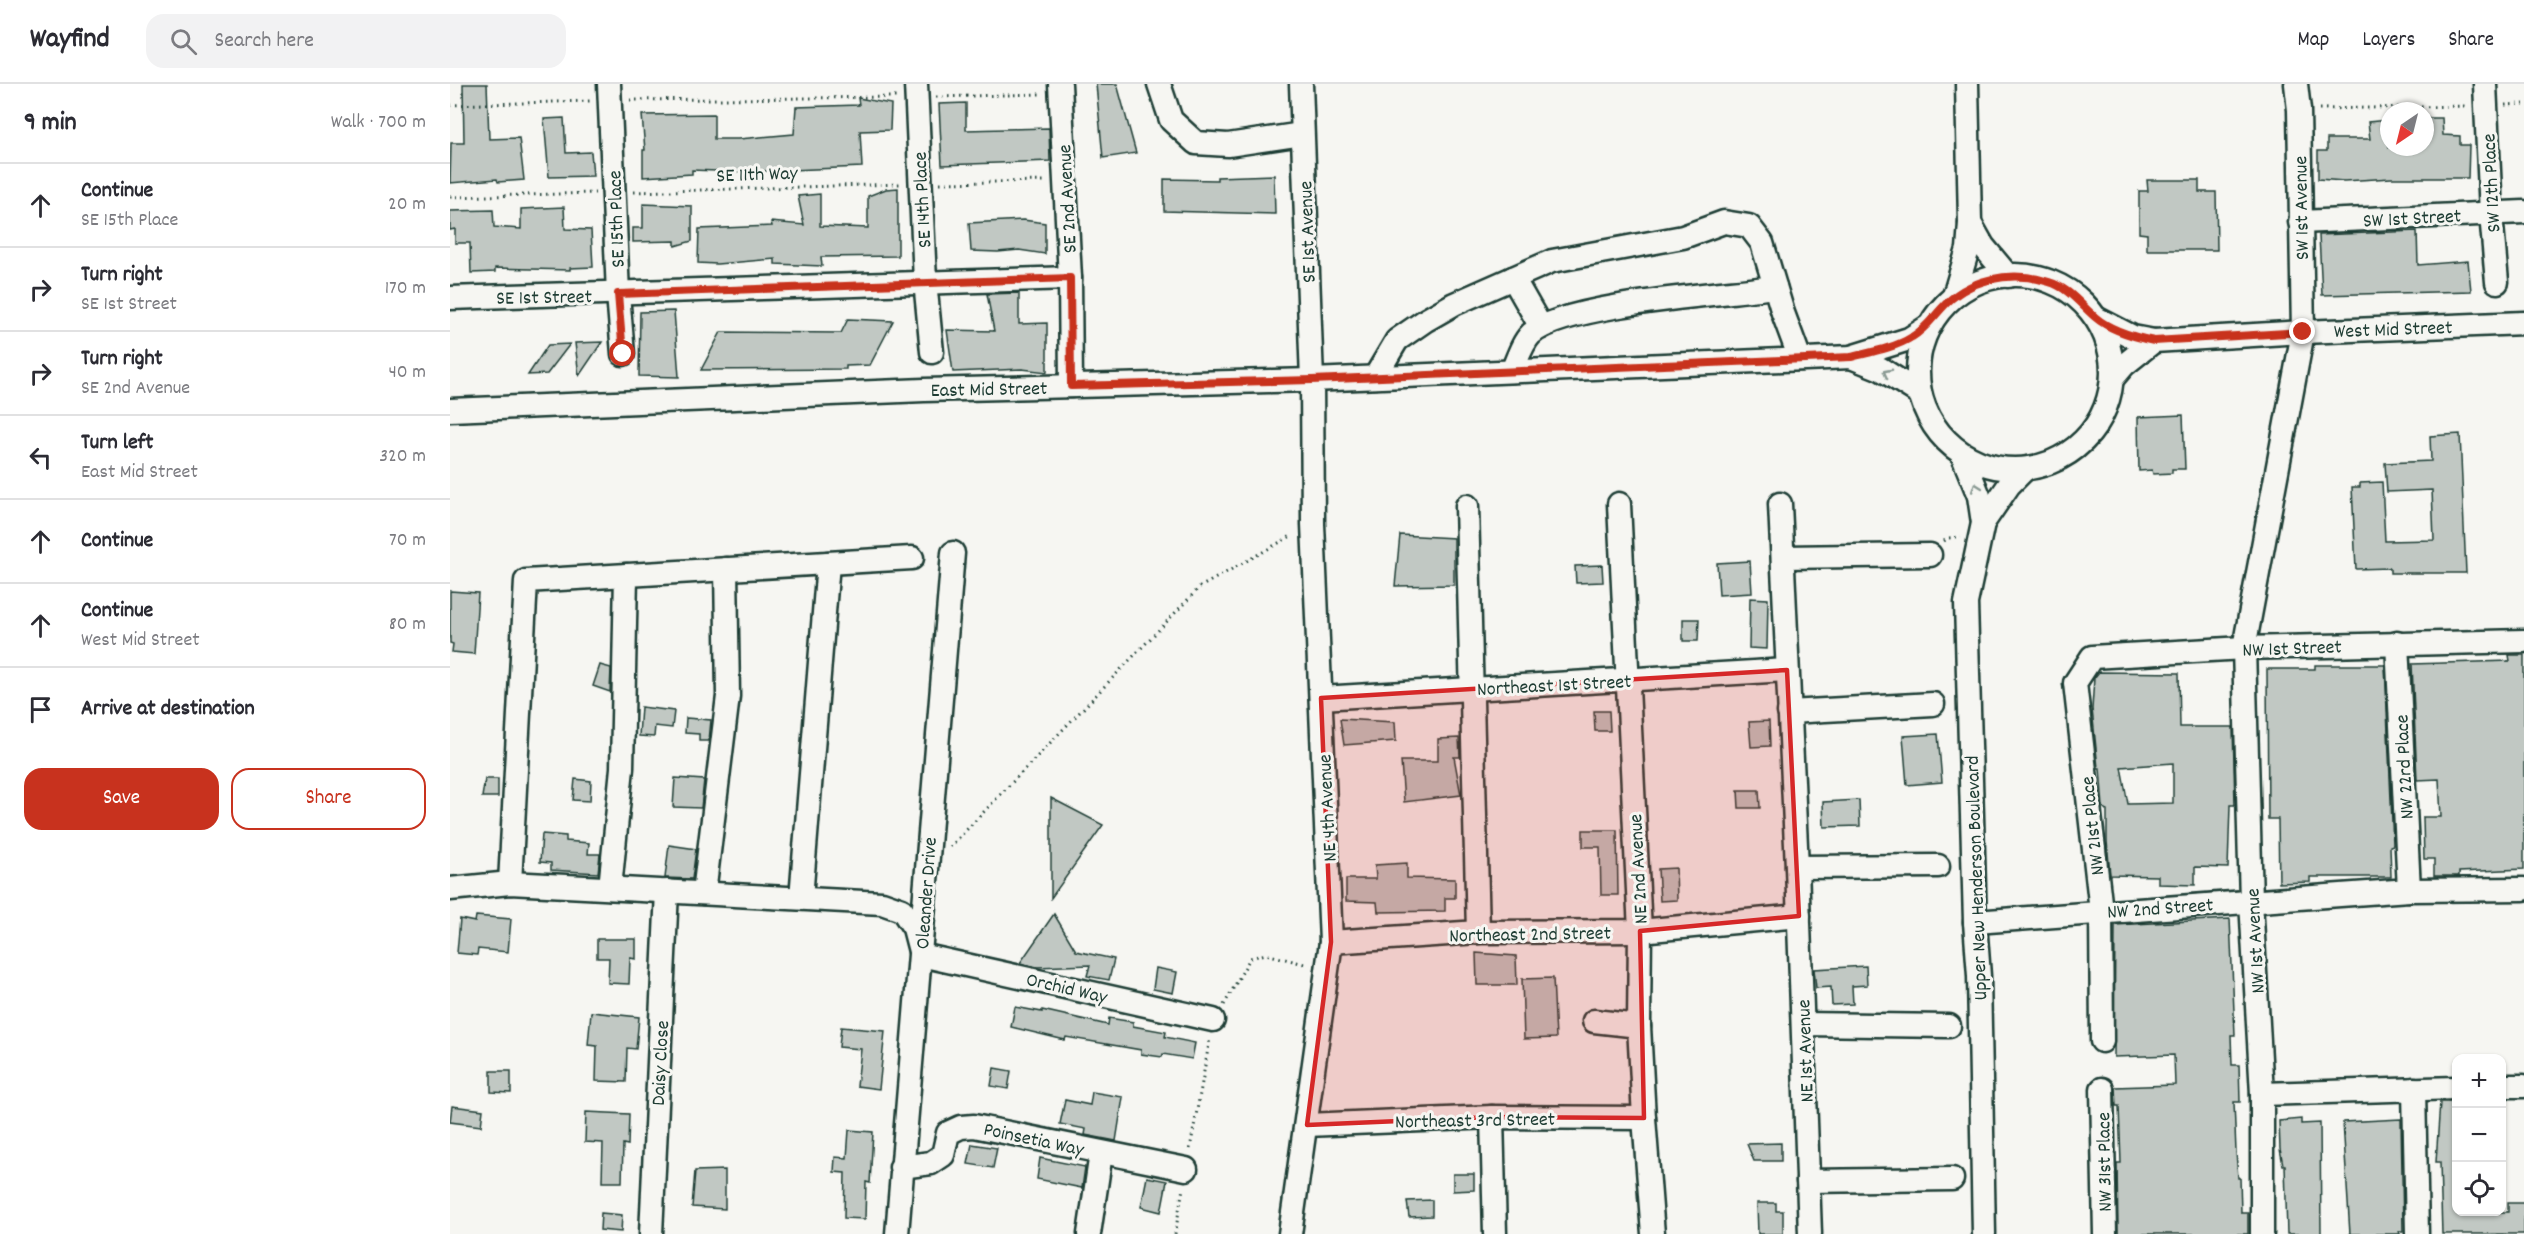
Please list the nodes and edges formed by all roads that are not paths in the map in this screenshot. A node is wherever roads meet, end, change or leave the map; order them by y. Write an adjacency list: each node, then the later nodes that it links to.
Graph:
1 (1159, 84): 9 (street)
2 (1301, 84): 9 (street, SE 1st Avenue)
3 (1967, 84): 13 (street)
4 (2296, 84): 12 (street, SW 1st Avenue)
5 (1060, 89): 15 (street, SE 2nd Avenue)
6 (916, 91): 17 (street, SE 14th Place)
7 (609, 92): 20 (street, SE 15th Place)
8 (2486, 95): 11 (street, SW 12th Place)
9 (1302, 134): 36 (street, SE 1st Avenue)
10 (2524, 212): 11 (street, SW 1st Street)
11 (2491, 214): 12 (street, SW 1st Street); 18 (street, SW 12th Place)
12 (2300, 222): 27 (street, SW 1st Avenue)
13 (1970, 223): 14 (street); 21 (street)
14 (2008, 276): 21 (street); 23 (street)
15 (1070, 278): 17 (street, SE 1st Street); 37 (street, SE 2nd Avenue)
16 (1514, 278): 19 (street); 26 (street); 34 (street)
17 (925, 281): 20 (street, SE 1st Street); 29 (street, SE 14th Place)
18 (2497, 282)
19 (1775, 287): 26 (street); 32 (street)
20 (618, 294): 22 (street, SE 1st Street); 30 (street, SE 15th Place)
21 (1954, 296): 25 (street)
22 (450, 298)
23 (2096, 318): 28 (street, West Mid Street); 35 (street)
24 (2524, 323): 27 (street, West Mid Street)
25 (1929, 326): 31 (street, East Mid Street); 38 (street)
26 (1541, 327): 33 (street)
27 (2303, 332): 28 (street, West Mid Street); 55 (street, SW 1st Avenue)
28 (2154, 341): 35 (street)
29 (932, 352)
30 (623, 354)
31 (1851, 357): 32 (street, East Mid Street); 38 (street, East Mid Street, one-way to 31)
32 (1800, 359): 33 (street, East Mid Street)
33 (1512, 371): 34 (street, East Mid Street)
34 (1375, 377): 36 (street, East Mid Street)
35 (2112, 379): 41 (street)
36 (1312, 380): 37 (street, East Mid Street); 60 (street, NE 4th Avenue)
37 (1071, 386): 39 (street, East Mid Street)
38 (1919, 393): 40 (street)
39 (450, 410)
40 (1962, 454): 41 (street); 45 (street, Upper New Henderson Boulevard, one-way to 40)
41 (2025, 469): 45 (street, Upper New Henderson Boulevard)
42 (1619, 504): 57 (street, NE 2nd Avenue)
43 (1780, 504): 48 (street, NE 1st Avenue)
44 (1467, 506): 59 (street)
45 (1981, 533): 76 (street, Upper New Henderson Boulevard)
46 (953, 553): 80 (street, Oleander Drive)
47 (1930, 555): 48 (street)
48 (1783, 557): 56 (street, NE 1st Avenue)
49 (912, 558): 50 (street)
50 (828, 563): 51 (street); 72 (street)
51 (726, 569): 52 (street); 71 (street)
52 (626, 575): 65 (street); 66 (street)
53 (2524, 641): 54 (street, NW 1st Street)
54 (2397, 643): 55 (street, NW 1st Street); 70 (street, NW 22rd Place)
55 (2244, 648): 58 (street, NW 1st Street); 73 (street, NW 1st Avenue)
56 (1787, 670): 57 (street, Northeast 1st Street); 62 (street, NE 1st Avenue)
57 (1628, 680): 59 (street, Northeast 1st Street); 77 (street, NE 2nd Avenue)
58 (2075, 683): 74 (street, NW 21st Place)
59 (1472, 689): 60 (street, Northeast 1st Street); 78 (street)
60 (1321, 698): 79 (street, NE 4th Avenue)
61 (1933, 704): 62 (street)
62 (1789, 712): 64 (street, NE 1st Avenue)
63 (1938, 866): 64 (street)
64 (1797, 867): 75 (street, NE 1st Avenue)
65 (510, 883): 66 (street); 67 (street)
66 (610, 888): 69 (street)
67 (450, 889)
68 (2524, 889): 70 (street, NW 2nd Street)
69 (667, 891): 71 (street); 101 (street, Daisy Close)
70 (2409, 891): 73 (street, NW 2nd Street)
71 (704, 893): 72 (street)
72 (801, 898): 80 (street)
73 (2252, 901): 74 (street, NW 2nd Street); 92 (street, NW 1st Avenue)
74 (2101, 911): 76 (street, NW 2nd Street); 86 (street, NW 21st Place)
75 (1799, 916): 77 (street, Northeast 2nd Street); 83 (street, NE 1st Avenue)
76 (1975, 922): 108 (street, Upper New Henderson Boulevard)
77 (1640, 931): 78 (street, Northeast 2nd Street); 84 (street, NE 2nd Avenue)
78 (1478, 932): 79 (street, Northeast 2nd Street)
79 (1331, 942): 95 (street, NE 4th Avenue)
80 (921, 955): 81 (street, Orchid Way); 97 (street, Oleander Drive)
81 (1213, 1020)
82 (1594, 1021): 84 (street)
83 (1803, 1024): 85 (street); 100 (street, NE 1st Avenue)
84 (1640, 1026): 94 (street, NE 2nd Avenue)
85 (1949, 1026)
86 (2102, 1041)
87 (2506, 1086): 88 (street)
88 (2524, 1086)
89 (2452, 1088): 91 (street)
90 (2102, 1089): 109 (street, NW 31st Place)
91 (2414, 1089): 92 (street); 111 (street)
92 (2262, 1094): 110 (street, NW 1st Avenue)
93 (1492, 1117): 94 (street, Northeast 3rd Street); 95 (street, Northeast 3rd Street); 105 (street)
94 (1644, 1118): 106 (street, NE 2nd Avenue)
95 (1307, 1125): 104 (street, NE 4th Avenue)
96 (1101, 1153): 97 (street, Poinsetia Way); 98 (street, Poinsetia Way); 103 (street)
97 (901, 1167): 102 (street, Oleander Drive)
98 (1186, 1169)
99 (1952, 1179): 100 (street)
100 (1808, 1181): 107 (street, NE 1st Avenue)
101 (651, 1234)
102 (897, 1234)
103 (1089, 1234)
104 (1290, 1234)
105 (1495, 1234)
106 (1653, 1234)
107 (1810, 1234)
108 (1984, 1234)
109 (2105, 1234)
110 (2262, 1234)
111 (2417, 1234)

